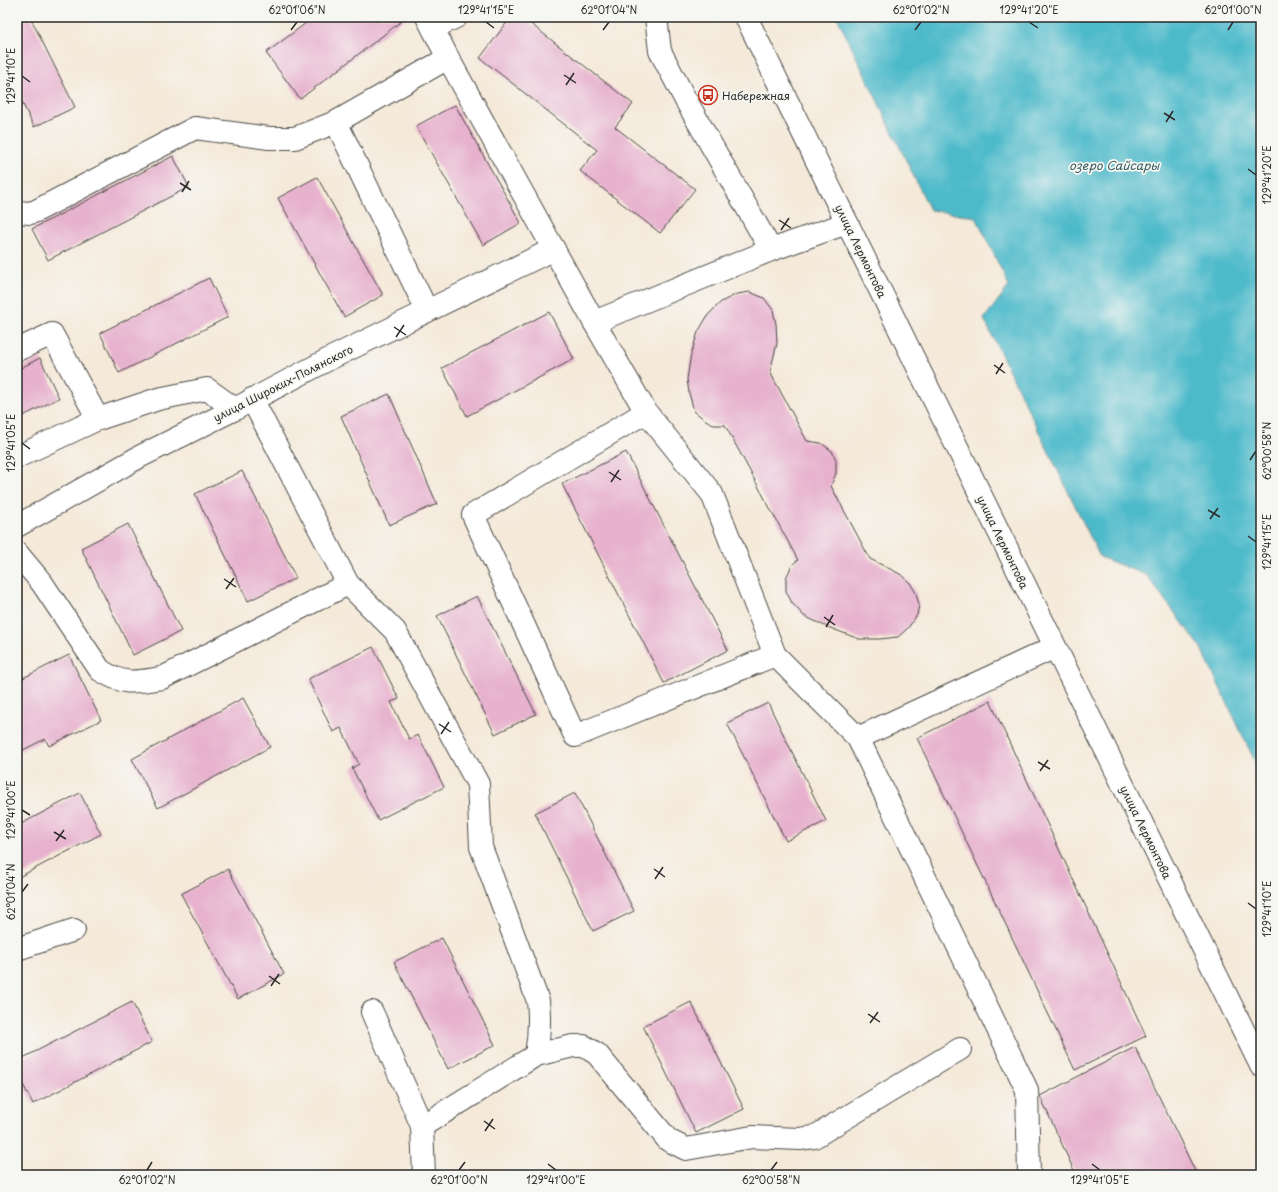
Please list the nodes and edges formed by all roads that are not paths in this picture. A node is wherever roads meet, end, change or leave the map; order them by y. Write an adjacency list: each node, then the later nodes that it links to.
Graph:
1 (456, 17): 4 (main road)
2 (656, 17): 10 (main road)
3 (746, 17): 8 (main road, улица Лермонтова)
4 (430, 23): 5 (main road)
5 (448, 58): 6 (main road); 9 (main road)
6 (336, 122): 7 (main road); 11 (main road)
7 (17, 212)
8 (847, 223): 10 (main road); 21 (main road, улица Лермонтова)
9 (554, 249): 11 (main road, улица Широких-Полянского); 12 (main road)
10 (771, 250): 12 (main road)
11 (427, 311): 14 (main road, улица Широких-Полянского)
12 (594, 322): 15 (main road)
13 (17, 350): 16 (main road)
14 (243, 404): 16 (main road); 18 (main road, улица Широких-Полянского); 20 (main road)
15 (646, 412): 22 (main road); 22 (main road)
16 (98, 419): 17 (main road)
17 (17, 457)
18 (17, 526)
19 (17, 553): 20 (main road)
20 (348, 584): 28 (main road)
21 (1055, 647): 23 (main road); 29 (main road, улица Лермонтова)
22 (775, 655): 23 (main road)
23 (858, 738): 32 (main road)
24 (74, 930): 25 (main road)
25 (17, 949)
26 (372, 1012): 30 (main road)
27 (960, 1049): 28 (main road)
28 (536, 1055): 30 (main road)
29 (1261, 1066)
30 (422, 1126): 31 (main road)
31 (424, 1175)
32 (1029, 1175)

